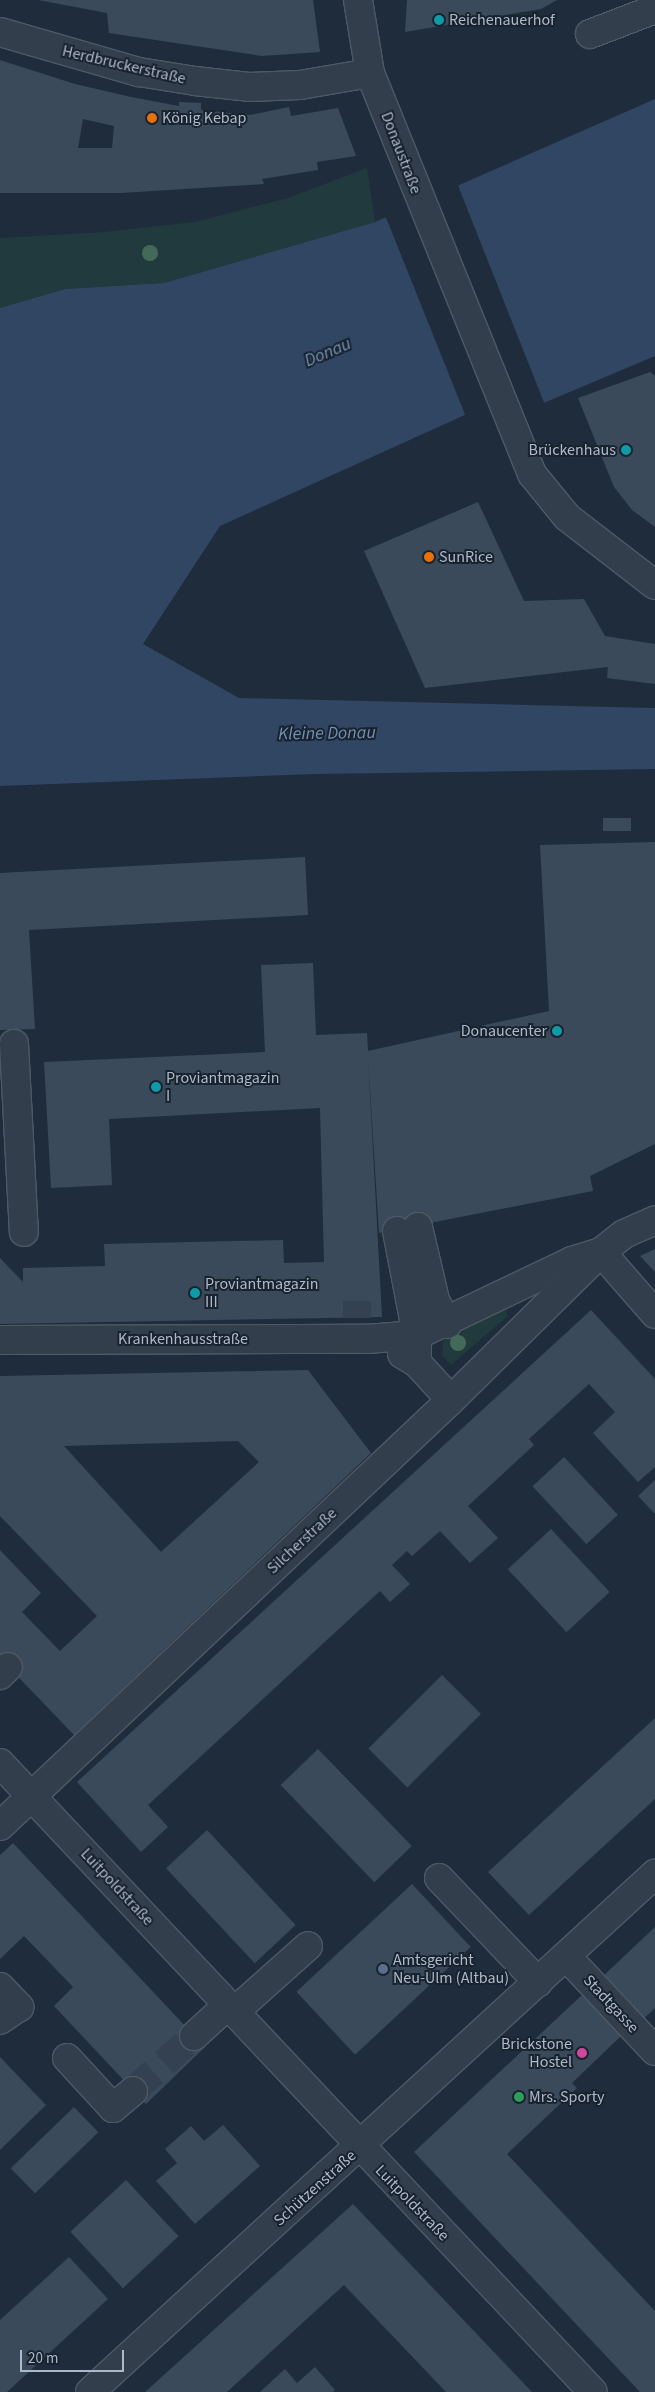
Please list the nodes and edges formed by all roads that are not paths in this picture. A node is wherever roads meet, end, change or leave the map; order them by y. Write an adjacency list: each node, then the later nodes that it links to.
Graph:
1 (358, 0): 5 (street, Donaustraße)
2 (655, 9): 4 (street)
3 (0, 32): 5 (street, Herdbruckerstraße)
4 (590, 34)
5 (370, 73): 6 (street, Donaustraße)
6 (655, 585)
7 (14, 1044): 9 (street)
8 (655, 1220): 10 (street, Krankenhausstraße)
9 (24, 1232)
10 (601, 1252): 11 (street); 12 (street, Krankenhausstraße); 17 (street, Silcherstraße)
11 (655, 1314)
12 (446, 1324): 14 (street, Krankenhausstraße); 14 (street)
13 (360, 1332): 14 (street, Krankenhausstraße); 15 (street, Krankenhausstraße); 16 (street, Krankenhausstraße)
14 (417, 1335): 16 (street)
15 (0, 1340)
16 (417, 1363): 17 (street, Krankenhausstraße)
17 (451, 1400): 19 (street, Silcherstraße)
18 (0, 1763): 19 (street, Luitpoldstraße)
19 (31, 1797): 20 (street, Silcherstraße); 27 (street, Luitpoldstraße)
20 (0, 1826)
21 (655, 1874): 24 (street, Schützenstraße)
22 (439, 1878): 25 (street)
23 (308, 1946): 27 (street)
24 (566, 1956): 25 (street, Schützenstraße); 30 (street, Stadtgasse)
25 (538, 1982): 33 (street, Schützenstraße)
26 (0, 1987): 28 (street)
27 (231, 2008): 29 (street); 33 (street, Luitpoldstraße)
28 (0, 2020)
29 (194, 2036)
30 (655, 2051)
31 (67, 2058): 32 (street)
32 (133, 2091)
33 (359, 2148): 34 (street, Schützenstraße); 35 (street, Luitpoldstraße)
34 (90, 2392)
35 (593, 2392)

